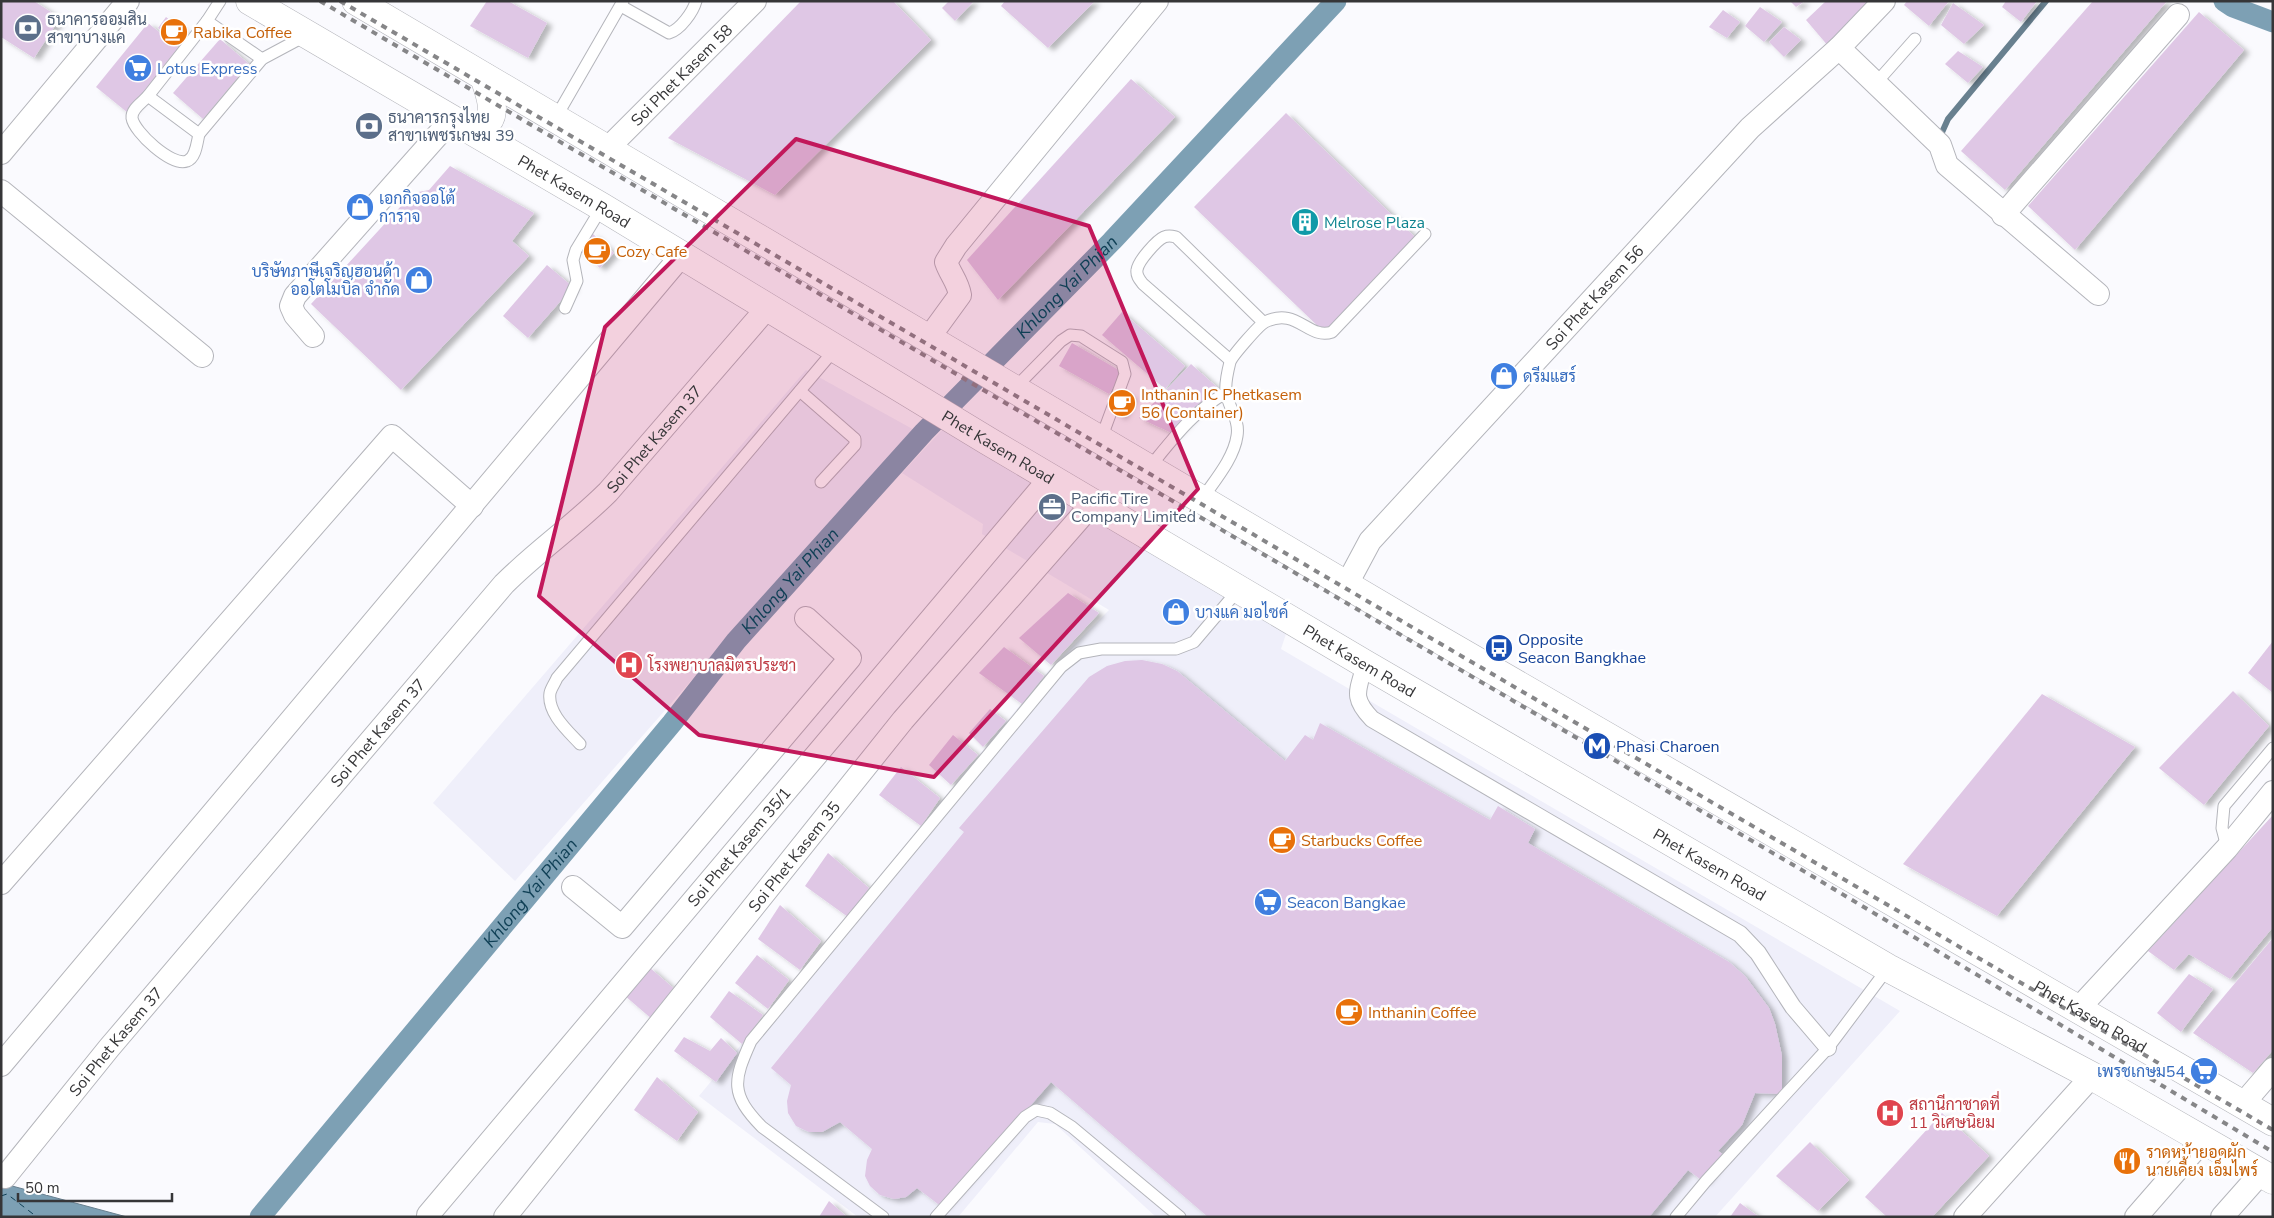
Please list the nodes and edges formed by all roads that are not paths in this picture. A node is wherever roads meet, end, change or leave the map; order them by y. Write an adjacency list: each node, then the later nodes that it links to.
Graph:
1 (128, 1): 25 (street)
2 (220, 1): 11 (lane)
3 (250, 1): 12 (main road, Phet Kasem Road)
4 (356, 1): 16 (main road, Phet Kasem Road)
5 (696, 1): 9 (lane)
6 (755, 1): 24 (street, Soi Phet Kasem 58)
7 (1157, 1): 36 (street)
8 (1884, 1): 14 (street, Soi Phet Kasem 56)
9 (622, 4): 20 (lane)
10 (2178, 15): 28 (street)
11 (207, 21): 15 (lane); 18 (lane)
12 (307, 35): 15 (lane); 21 (main road, Phet Kasem Road)
13 (1915, 38): 17 (lane)
14 (1839, 48): 17 (street); 50 (street, Soi Phet Kasem 56)
15 (262, 59): 22 (lane)
16 (484, 77): 19 (main road, Phet Kasem Road); 21 (main road)
17 (1876, 83): 28 (street)
18 (148, 96): 22 (lane); 22 (lane)
19 (526, 101): 20 (main road, Phet Kasem Road); 23 (main road)
20 (555, 118): 24 (main road, Phet Kasem Road)
21 (459, 123): 23 (main road, Phet Kasem Road); 35 (street)
22 (200, 134)
23 (498, 146): 27 (main road, Phet Kasem Road)
24 (607, 149): 36 (main road, Phet Kasem Road)
25 (1, 153)
26 (1, 191): 38 (street)
27 (602, 207): 30 (main road, Phet Kasem Road); 33 (lane)
28 (2004, 214): 31 (street)
29 (1426, 234): 34 (lane)
30 (682, 255): 32 (main road, Phet Kasem Road); 49 (street)
31 (2098, 294)
32 (768, 307): 37 (main road, Phet Kasem Road); 72 (street, Soi Phet Kasem 37)
33 (565, 308)
34 (1264, 322): 39 (lane); 39 (lane)
35 (313, 336)
36 (928, 339): 40 (main road, Phet Kasem Road)
37 (836, 348): 41 (lane); 45 (main road, Phet Kasem Road)
38 (202, 356)
39 (1230, 360): 42 (lane)
40 (1011, 387): 43 (main road, Phet Kasem Road); 43 (lane)
41 (800, 391): 46 (lane); 56 (lane)
42 (1226, 392): 44 (lane); 47 (lane)
43 (1101, 438): 44 (main road, Phet Kasem Road)
44 (1149, 468): 47 (main road, Phet Kasem Road)
45 (1050, 478): 48 (main road, Phet Kasem Road); 55 (street, Soi Phet Kasem 35/1)
46 (821, 482)
47 (1202, 499): 50 (main road, Phet Kasem Road)
48 (1093, 503): 51 (main road, Phet Kasem Road); 74 (street, Soi Phet Kasem 35)
49 (472, 506): 60 (street); 65 (street)
50 (1347, 584): 63 (main road, Phet Kasem Road)
51 (1239, 589): 53 (main road, Phet Kasem Road); 75 (lane)
52 (806, 618): 54 (street)
53 (1365, 664): 62 (main road, Phet Kasem Road); 64 (street)
54 (837, 673): 55 (street); 61 (street)
55 (866, 697): 73 (street, Soi Phet Kasem 35/1)
56 (580, 744)
57 (2273, 748): 59 (lane)
58 (2273, 792): 59 (street)
59 (2227, 848): 63 (street)
60 (1, 884)
61 (573, 887)
62 (1888, 968): 64 (lane); 67 (main road, Phet Kasem Road)
63 (2079, 1008): 68 (main road, Phet Kasem Road)
64 (1828, 1048): 78 (lane)
65 (1, 1065)
66 (2273, 1069): 68 (street)
67 (2092, 1076): 70 (main road, Phet Kasem Road); 79 (street)
68 (2242, 1105): 69 (main road, Phet Kasem Road)
69 (2273, 1122)
70 (2204, 1139): 71 (main road, Phet Kasem Road); 80 (street)
71 (2267, 1176): 81 (street)
72 (5, 1177)
73 (428, 1216)
74 (505, 1217)
75 (883, 1217)
76 (936, 1217): 77 (lane)
77 (1180, 1217)
78 (1676, 1217)
79 (1965, 1217)
80 (2136, 1217)
81 (2222, 1217)

